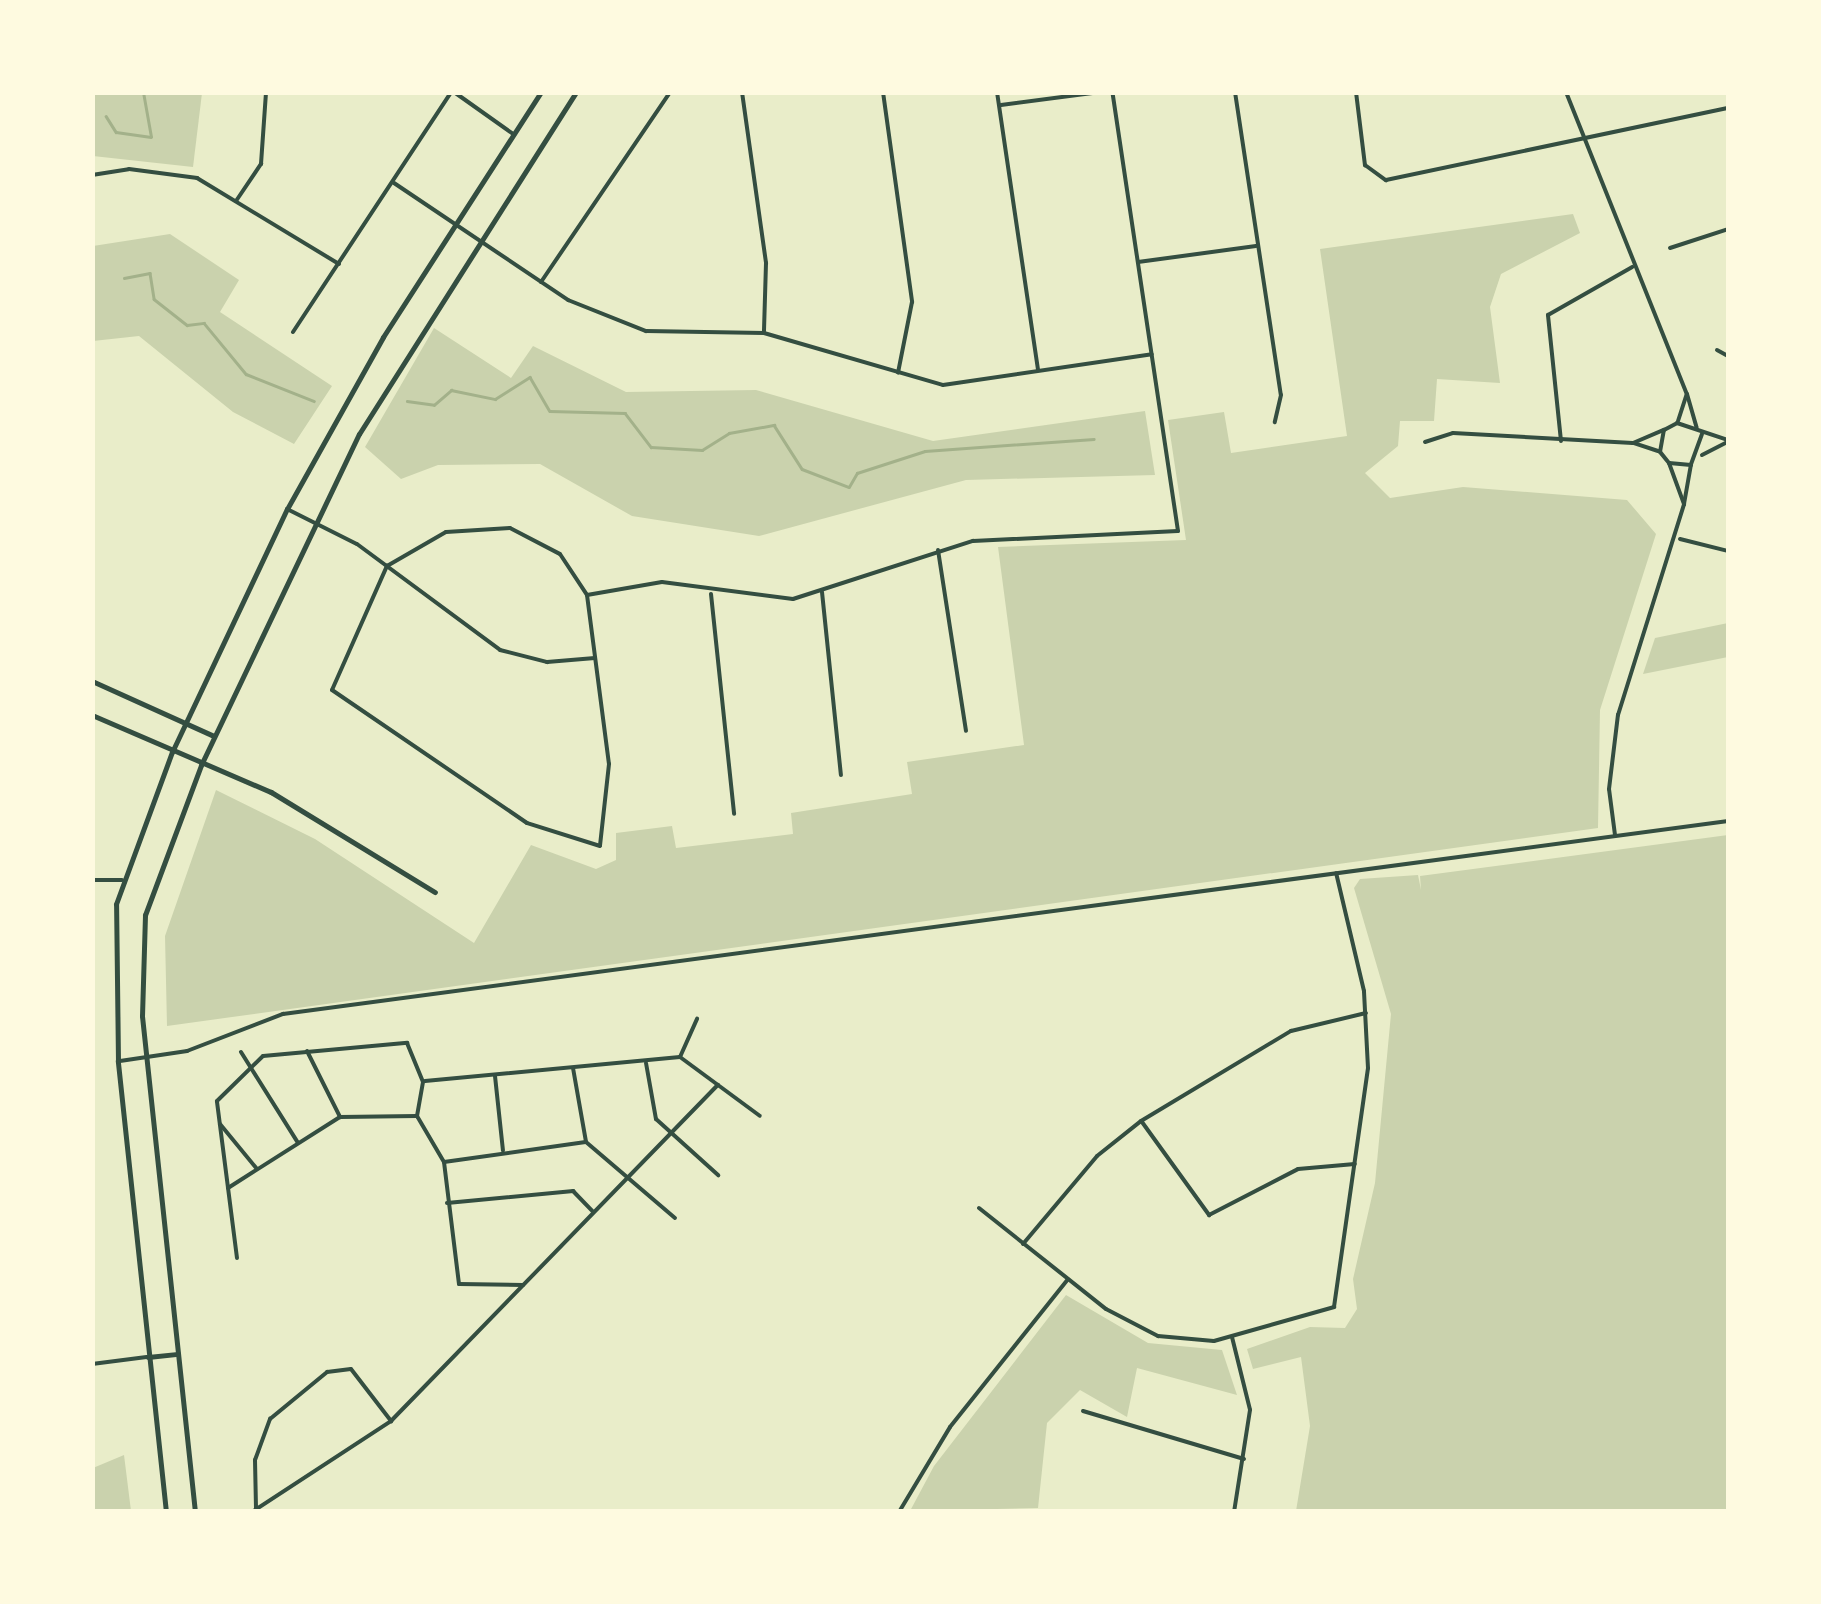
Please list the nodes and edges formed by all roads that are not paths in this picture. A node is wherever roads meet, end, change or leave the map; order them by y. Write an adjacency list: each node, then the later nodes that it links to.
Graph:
1 (266, 92): 20 (street)
2 (452, 92): 16 (street); 19 (street)
3 (541, 92): 16 (street)
4 (576, 92): 23 (street)
5 (670, 92): 29 (street)
6 (742, 92): 31 (street)
7 (883, 92): 36 (street)
8 (997, 92): 14 (street)
9 (1100, 92): 14 (street)
10 (1112, 92): 26 (street)
11 (1235, 92): 24 (street)
12 (1356, 92): 17 (street)
13 (1566, 92): 17 (street)
14 (999, 105): 35 (street)
15 (1728, 108): 17 (street)
16 (514, 134): 21 (street)
17 (1581, 134): 28 (street)
18 (92, 175): 20 (street)
19 (394, 183): 21 (street); 27 (street)
20 (236, 202): 27 (street)
21 (456, 223): 23 (street); 52 (street)
22 (1728, 228): 25 (street)
23 (479, 239): 29 (street); 53 (street)
24 (1256, 246): 26 (street); 38 (street)
25 (1670, 248)
26 (1138, 262): 33 (street)
27 (339, 264): 30 (street)
28 (1634, 266): 37 (street); 43 (street)
29 (541, 282): 31 (street)
30 (293, 332)
31 (764, 333): 36 (street)
32 (1718, 350): 34 (street)
33 (1152, 354): 35 (street); 55 (street)
34 (1728, 356)
35 (1038, 370): 36 (street)
36 (898, 373)
37 (1686, 394): 39 (street); 40 (street)
38 (1275, 422)
39 (1677, 423): 40 (street); 41 (street)
40 (1698, 428): 42 (street)
41 (1664, 430): 46 (street); 47 (street)
42 (1702, 434): 44 (street); 48 (street)
43 (1561, 441): 45 (street); 46 (street)
44 (1728, 441): 48 (street)
45 (1425, 442)
46 (1633, 443): 47 (street)
47 (1660, 452): 49 (street)
48 (1702, 455): 50 (street)
49 (1670, 464): 50 (street); 51 (street)
50 (1691, 465): 51 (street)
51 (1684, 504): 54 (street)
52 (287, 509): 53 (street); 64 (street)
53 (314, 522): 57 (street); 66 (street)
54 (1680, 539): 56 (street); 72 (street)
55 (938, 550): 58 (street); 65 (street)
56 (1728, 551)
57 (387, 566): 60 (street); 61 (street); 61 (street)
58 (822, 592): 59 (street); 69 (street)
59 (711, 594): 60 (street); 70 (street)
60 (586, 596): 61 (street)
61 (595, 658)
62 (92, 681): 64 (street)
63 (92, 715): 67 (street)
64 (186, 724): 66 (street); 67 (street)
65 (966, 730)
66 (214, 736): 68 (street)
67 (172, 752): 68 (street); 75 (street)
68 (201, 765): 76 (street); 82 (street)
69 (841, 775)
70 (734, 814)
71 (1728, 821): 72 (street)
72 (1615, 835): 73 (street)
73 (1336, 873): 77 (street); 82 (street)
74 (92, 880): 75 (street)
75 (122, 880): 84 (street)
76 (435, 892)
77 (1366, 1013): 93 (street); 100 (street)
78 (696, 1019): 81 (street)
79 (308, 1051): 86 (street); 88 (street); 92 (street)
80 (241, 1052): 86 (street)
81 (680, 1057): 83 (street); 89 (street)
82 (146, 1058): 84 (street); 114 (street)
83 (646, 1060): 85 (street); 95 (street)
84 (118, 1061): 115 (street)
85 (573, 1068): 87 (street); 96 (street)
86 (246, 1069): 94 (street); 97 (street)
87 (495, 1076): 88 (street); 98 (street)
88 (423, 1082): 90 (street)
89 (718, 1084): 91 (street); 95 (street)
90 (417, 1116): 92 (street); 99 (street)
91 (760, 1116)
92 (340, 1118): 97 (street)
93 (1141, 1120): 100 (street); 109 (street)
94 (220, 1124): 101 (street); 104 (street)
95 (670, 1132): 102 (street); 103 (street)
96 (586, 1142): 98 (street); 102 (street)
97 (298, 1143): 101 (street)
98 (503, 1152): 99 (street)
99 (444, 1162): 105 (street)
100 (1355, 1164): 113 (street)
101 (257, 1169): 104 (street)
102 (627, 1174): 107 (street); 108 (street)
103 (718, 1174)
104 (228, 1188): 110 (street)
105 (448, 1203): 107 (street); 112 (street)
106 (978, 1208): 109 (street)
107 (592, 1211): 112 (street)
108 (675, 1218)
109 (1024, 1244): 111 (street)
110 (237, 1258)
111 (1068, 1279): 113 (street); 123 (street)
112 (523, 1285): 118 (street)
113 (1232, 1337): 119 (street)
114 (178, 1354): 115 (street); 122 (street)
115 (148, 1357): 116 (street); 121 (street)
116 (92, 1364)
117 (1083, 1411): 119 (street)
118 (391, 1421): 120 (street); 120 (street)
119 (1244, 1459): 124 (street)
120 (254, 1511)
121 (166, 1512)
122 (196, 1512)
123 (899, 1512)
124 (1234, 1512)

